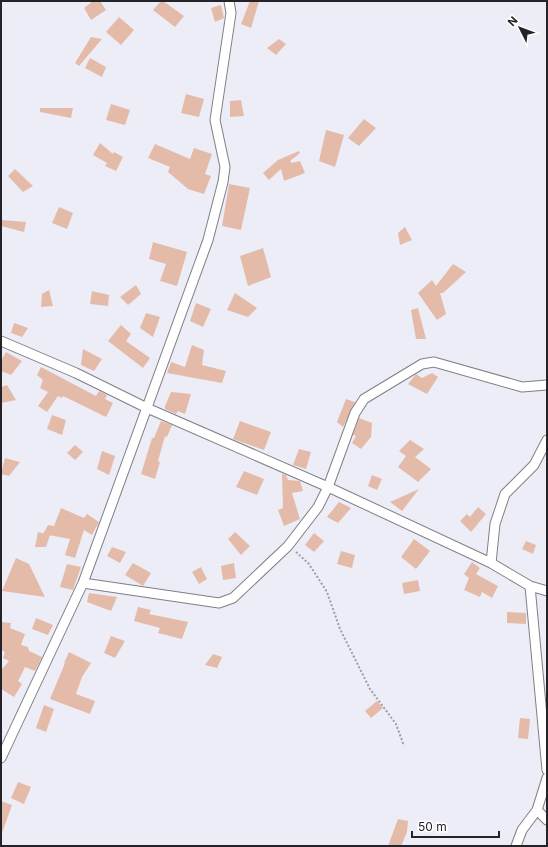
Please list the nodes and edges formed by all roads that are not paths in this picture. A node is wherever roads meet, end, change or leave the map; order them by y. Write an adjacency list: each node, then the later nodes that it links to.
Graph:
1 (229, 1): 4 (street)
2 (1, 341): 4 (street)
3 (547, 385): 6 (street)
4 (147, 408): 6 (street); 8 (street)
5 (547, 440): 7 (street)
6 (328, 487): 7 (street); 8 (street)
7 (491, 563): 9 (street)
8 (83, 583): 11 (street)
9 (530, 586): 10 (street); 12 (street)
10 (547, 591)
11 (1, 758)
12 (547, 770)
13 (547, 778): 14 (street)
14 (537, 810): 15 (street); 16 (street)
15 (547, 820)
16 (516, 846)

